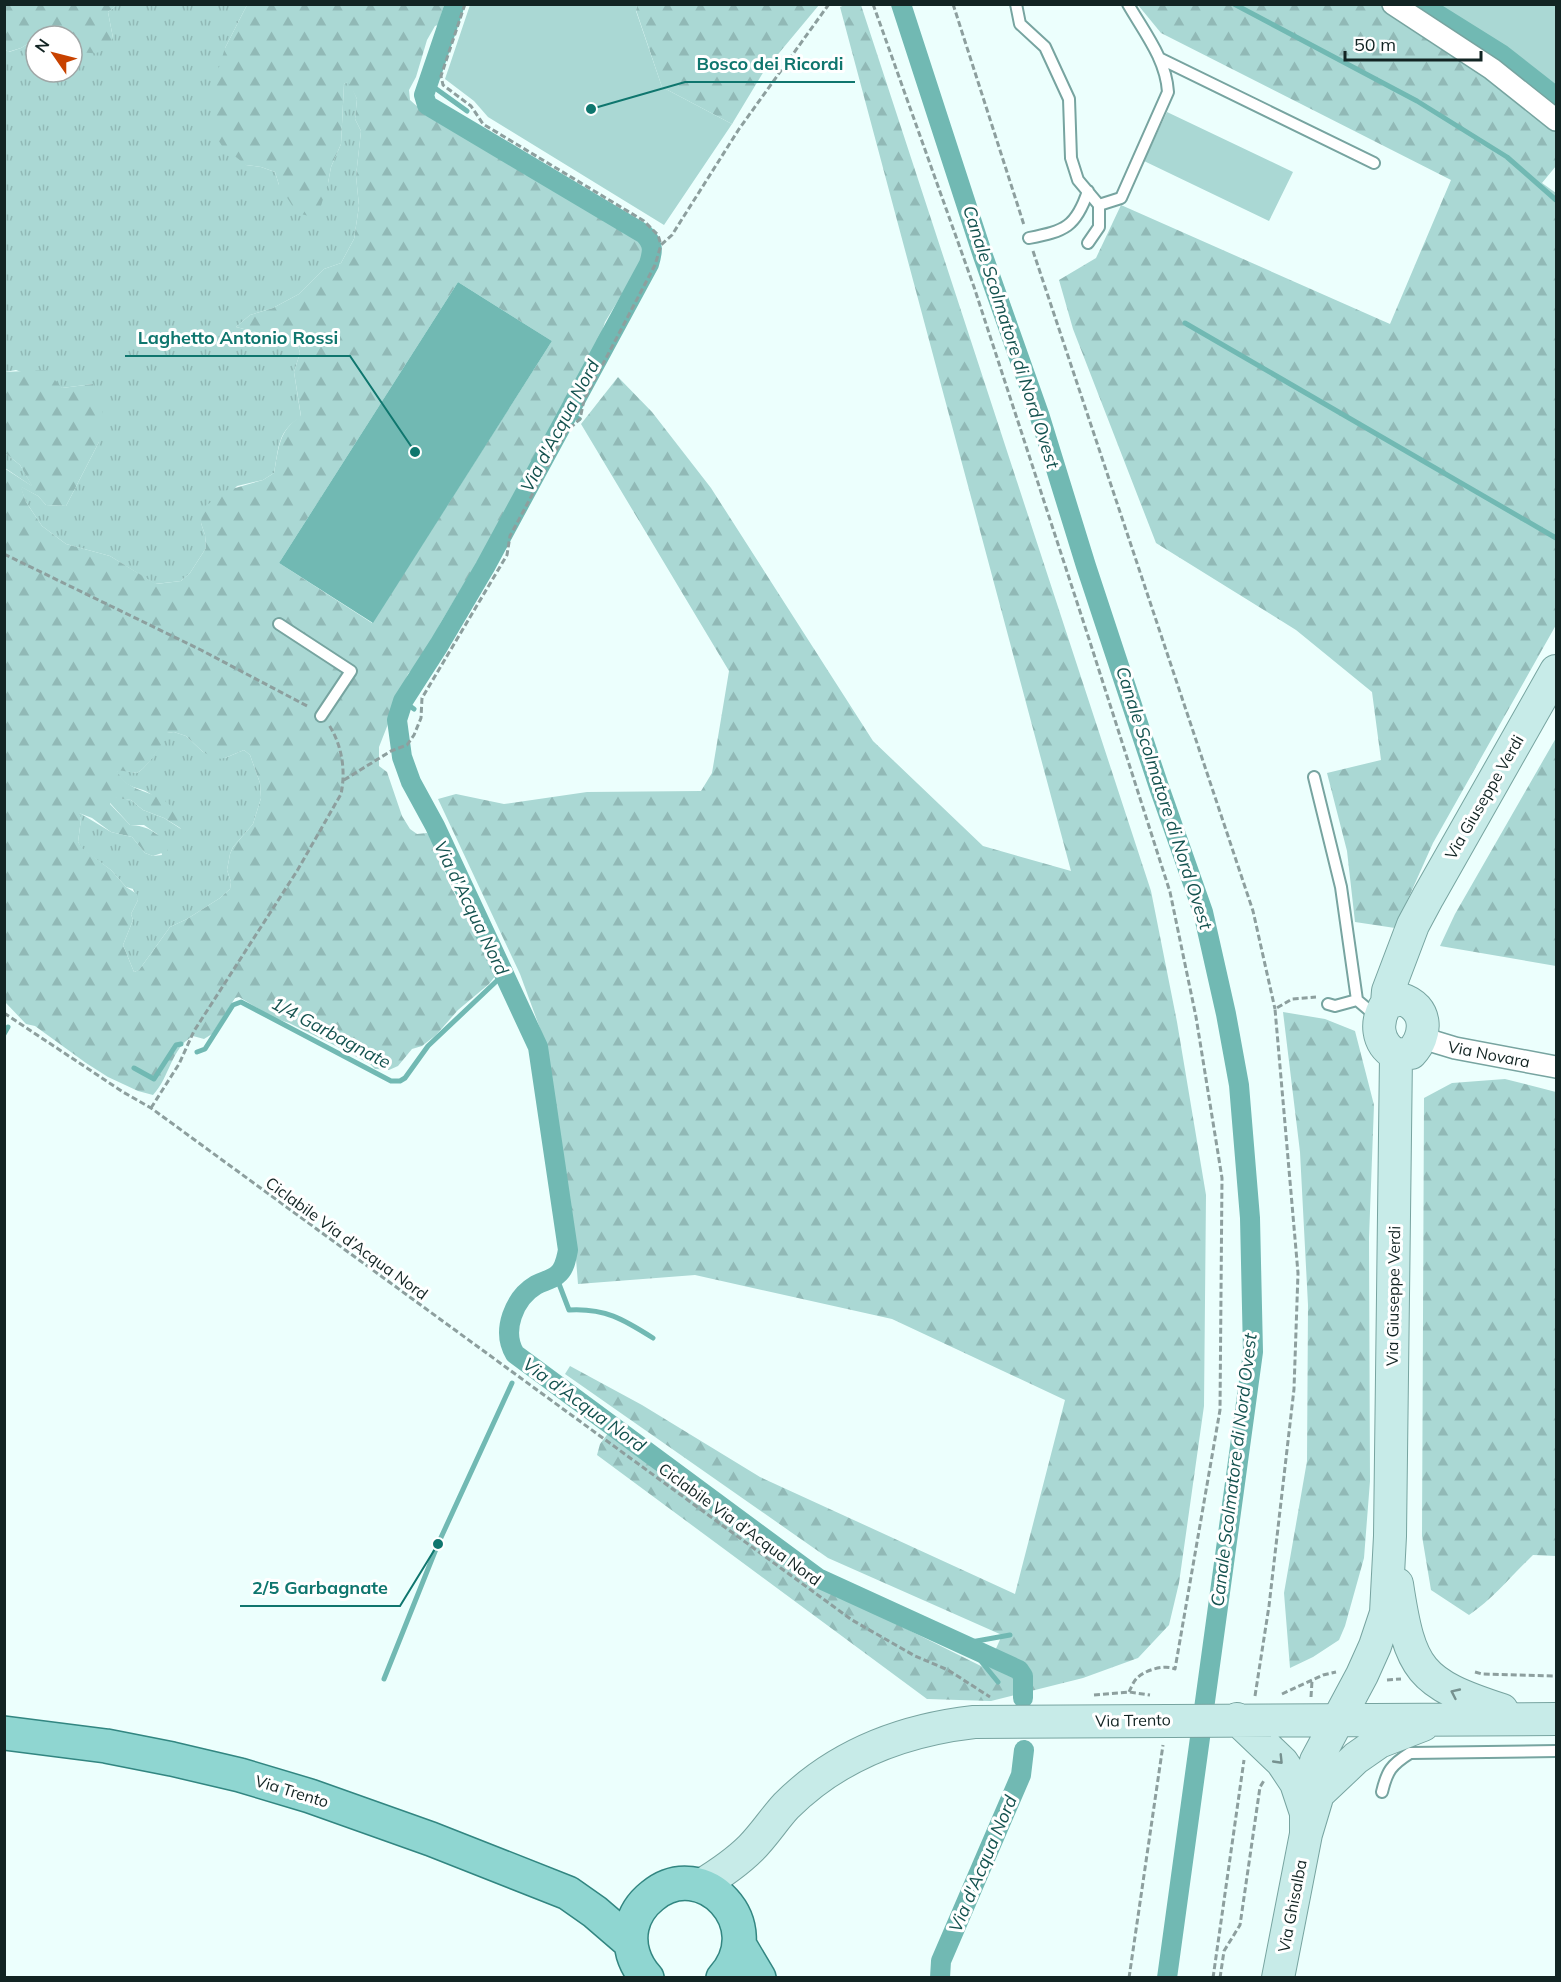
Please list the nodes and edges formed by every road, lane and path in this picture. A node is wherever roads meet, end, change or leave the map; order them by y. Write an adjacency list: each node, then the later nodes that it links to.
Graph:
1 (465, 4): 15 (path)
2 (829, 4): 15 (path)
3 (873, 4): 34 (path)
4 (953, 4): 13 (path)
5 (1017, 4): 11 (lane)
6 (1128, 4): 8 (lane)
7 (1393, 4): 9 (street)
8 (1159, 58): 10 (lane); 12 (lane)
9 (1557, 120)
10 (1374, 164)
11 (1088, 191): 12 (lane); 13 (lane)
12 (1099, 206): 14 (lane)
13 (1029, 238): 24 (path)
14 (1088, 243)
15 (661, 245): 21 (path)
16 (4, 554): 19 (path)
17 (279, 624): 19 (lane)
18 (1557, 670): 23 (street, Via Giuseppe Verdi)
19 (321, 716): 21 (path)
20 (1314, 777): 23 (lane)
21 (344, 780): 29 (path)
22 (1332, 1005): 23 (lane); 24 (path)
23 (1382, 1006): 26 (street); 27 (street)
24 (1275, 1009): 40 (path)
25 (4, 1013): 29 (path, Ciclabile Via d’Acqua Nord)
26 (1422, 1038): 27 (street); 28 (street, Via Novara)
27 (1396, 1055): 30 (street, Via Giuseppe Verdi)
28 (1557, 1067)
29 (151, 1108): 36 (path, Ciclabile Via d’Acqua Nord)
30 (1390, 1536): 31 (street, Via Giuseppe Verdi); 39 (street, Via Giuseppe Verdi)
31 (1399, 1597): 39 (street, Via Giuseppe Verdi); 42 (street, Via Giuseppe Verdi, one-way to 31)
32 (1472, 1671): 33 (path)
33 (1557, 1676)
34 (1129, 1692): 35 (path); 38 (path)
35 (1084, 1696)
36 (991, 1697)
37 (1272, 1704): 39 (street, Via Trento); 39 (path); 40 (street, Via Trento); 40 (path)
38 (1169, 1712): 40 (street, Via Trento); 48 (street, Via Trento); 58 (path)
39 (1336, 1714): 41 (street, Via Trento); 47 (street, Via Ghisalba)
40 (1248, 1718): 45 (street, Via Ghisalba, one-way to 45); 59 (path)
41 (1434, 1719): 42 (street, Via Trento); 47 (street)
42 (1543, 1719)
43 (4, 1733): 50 (main road, Via Trento)
44 (1557, 1751): 46 (lane)
45 (1282, 1762): 47 (street, Via Ghisalba); 60 (path)
46 (1382, 1792)
47 (1310, 1814): 61 (street, Via Ghisalba)
48 (751, 1848): 49 (street, Via Trento); 52 (street, Via Trento)
49 (700, 1886): 51 (main road, Via Trento); 52 (main road)
50 (568, 1893): 51 (main road, Via Trento); 53 (main road, Via Trento)
51 (647, 1900): 53 (main road)
52 (730, 1907): 54 (main road)
53 (631, 1943): 55 (main road, Via Trento)
54 (740, 1946): 56 (main road); 57 (main road)
55 (647, 1977)
56 (723, 1977)
57 (759, 1977)
58 (1129, 1977)
59 (1213, 1977)
60 (1220, 1977)
61 (1278, 1977)

